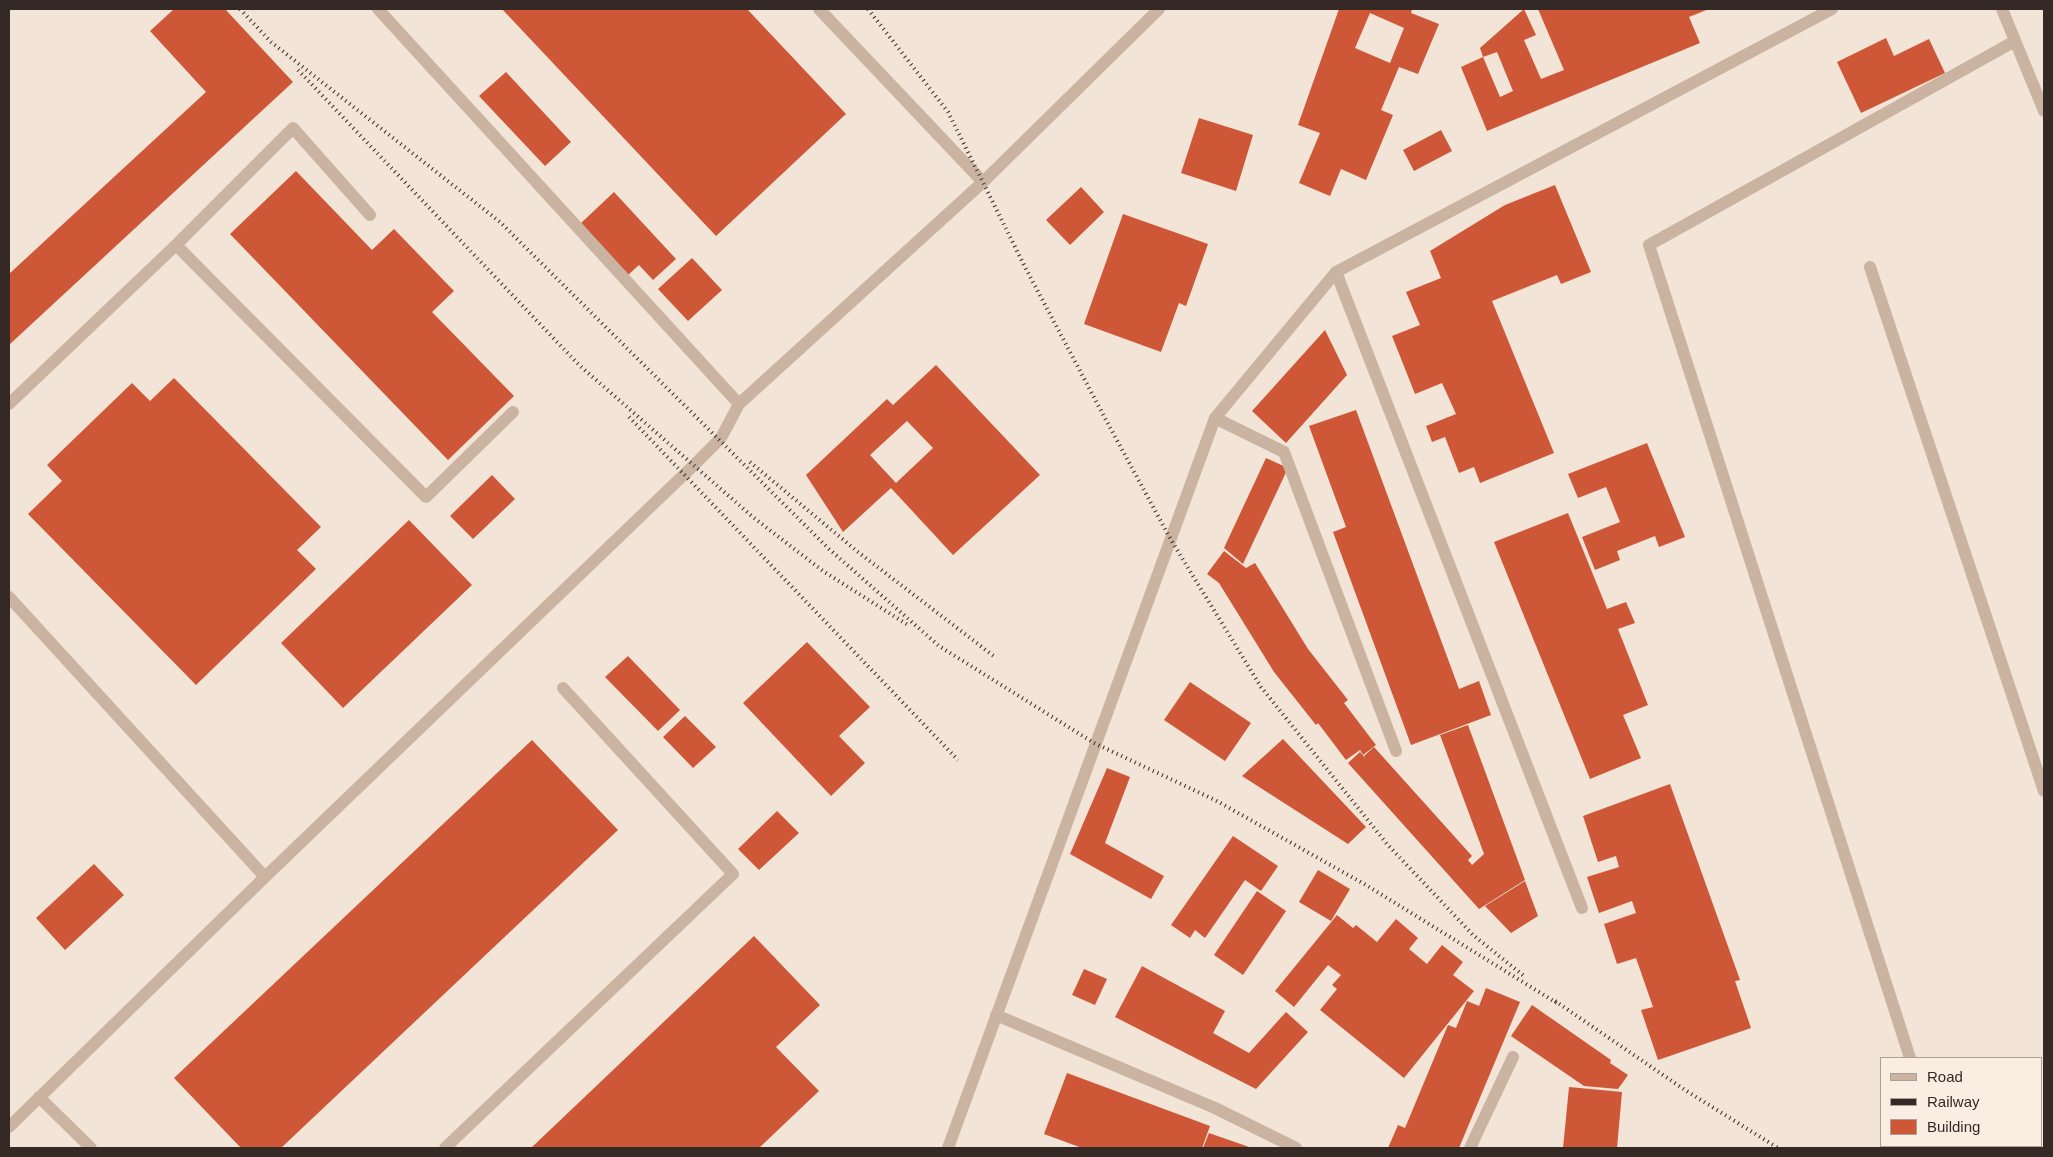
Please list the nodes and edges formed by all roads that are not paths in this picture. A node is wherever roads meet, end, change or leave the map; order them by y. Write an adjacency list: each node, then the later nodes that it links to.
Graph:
1 (378, 9): 14 (street)
2 (819, 9): 8 (street)
3 (1160, 9): 8 (street)
4 (1832, 9): 12 (street)
5 (2002, 9): 6 (street)
6 (2015, 40): 7 (street); 25 (street)
7 (2044, 111)
8 (983, 182): 14 (street)
9 (370, 215): 10 (street)
10 (176, 245): 13 (street); 15 (street)
11 (1870, 267): 20 (street)
12 (1336, 272): 16 (street); 22 (street)
13 (9, 404)
14 (739, 404): 21 (street)
15 (513, 412)
16 (1215, 418): 19 (street); 23 (street)
17 (9, 597): 21 (street)
18 (563, 688): 29 (street)
19 (1396, 751)
20 (2044, 791)
21 (264, 877): 26 (street)
22 (1582, 908)
23 (996, 1015): 30 (street); 31 (street)
24 (1513, 1057): 32 (street)
25 (1910, 1057)
26 (39, 1097): 27 (street); 28 (street)
27 (9, 1127)
28 (91, 1148)
29 (445, 1148)
30 (948, 1148)
31 (1296, 1148)
32 (1470, 1148)

